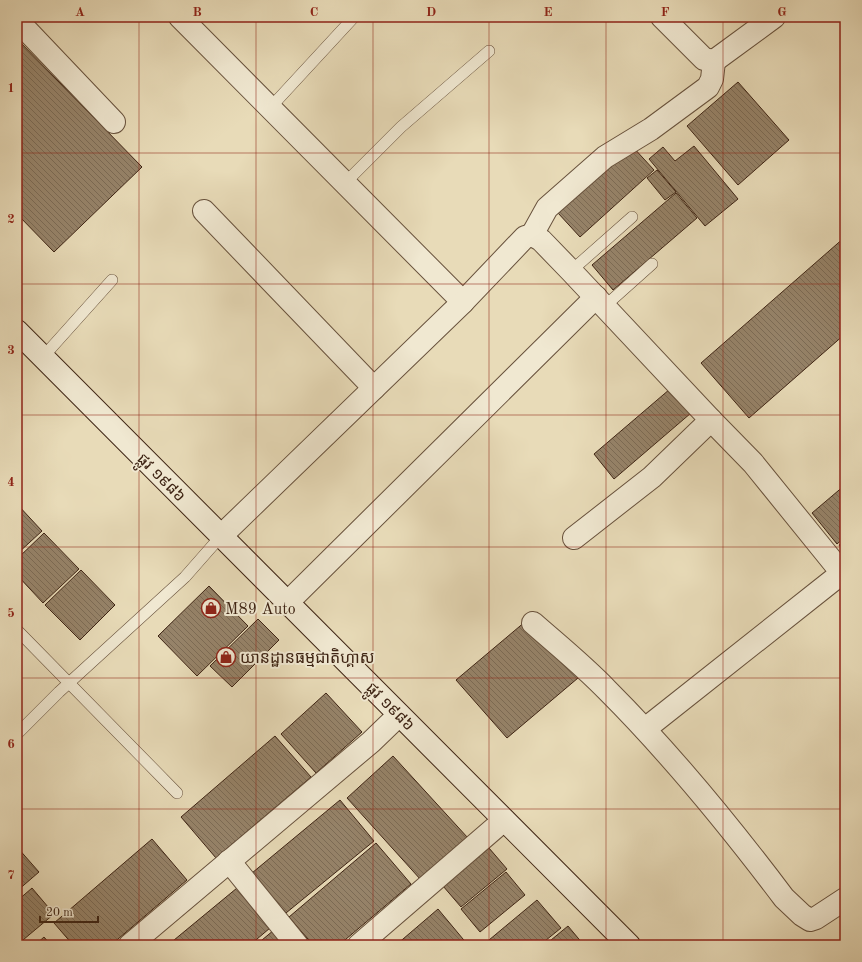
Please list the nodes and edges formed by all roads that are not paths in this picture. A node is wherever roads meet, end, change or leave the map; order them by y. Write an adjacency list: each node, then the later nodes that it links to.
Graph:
1 (180, 17): 8 (street)
2 (354, 17): 8 (lane)
3 (662, 17): 7 (street)
4 (774, 17): 7 (street)
5 (17, 20): 9 (street)
6 (489, 51): 10 (lane)
7 (714, 61): 13 (street)
8 (270, 108): 10 (street)
9 (114, 122)
10 (345, 183): 18 (street)
11 (204, 211): 21 (street)
12 (632, 217): 15 (lane)
13 (532, 235): 15 (street); 18 (street)
14 (652, 264): 17 (lane)
15 (571, 271): 17 (street)
16 (112, 280): 20 (lane)
17 (600, 301): 22 (street); 26 (street)
18 (463, 302): 21 (street)
19 (17, 331): 20 (street, ផ្លូវ ១៩៨៦)
20 (43, 357): 23 (street, ផ្លូវ ១៩៨៦)
21 (374, 388): 23 (street)
22 (711, 420): 24 (street); 25 (street)
23 (221, 536): 26 (street, ផ្លូវ ១៩៨៦); 29 (lane)
24 (574, 538)
25 (844, 573): 31 (street)
26 (288, 602): 30 (street, ផ្លូវ ១៩៨៦)
27 (533, 623): 31 (street)
28 (17, 630): 29 (lane)
29 (68, 683): 32 (lane); 33 (lane)
30 (399, 715): 34 (street, ផ្លូវ ១៩៨៦); 35 (street)
31 (645, 729): 36 (street)
32 (17, 734)
33 (177, 793)
34 (504, 820): 39 (street); 40 (street, ផ្លូវ ១៩៨៦)
35 (229, 861): 37 (street); 38 (street)
36 (845, 899)
37 (130, 945)
38 (297, 945)
39 (359, 945)
40 (629, 945)

